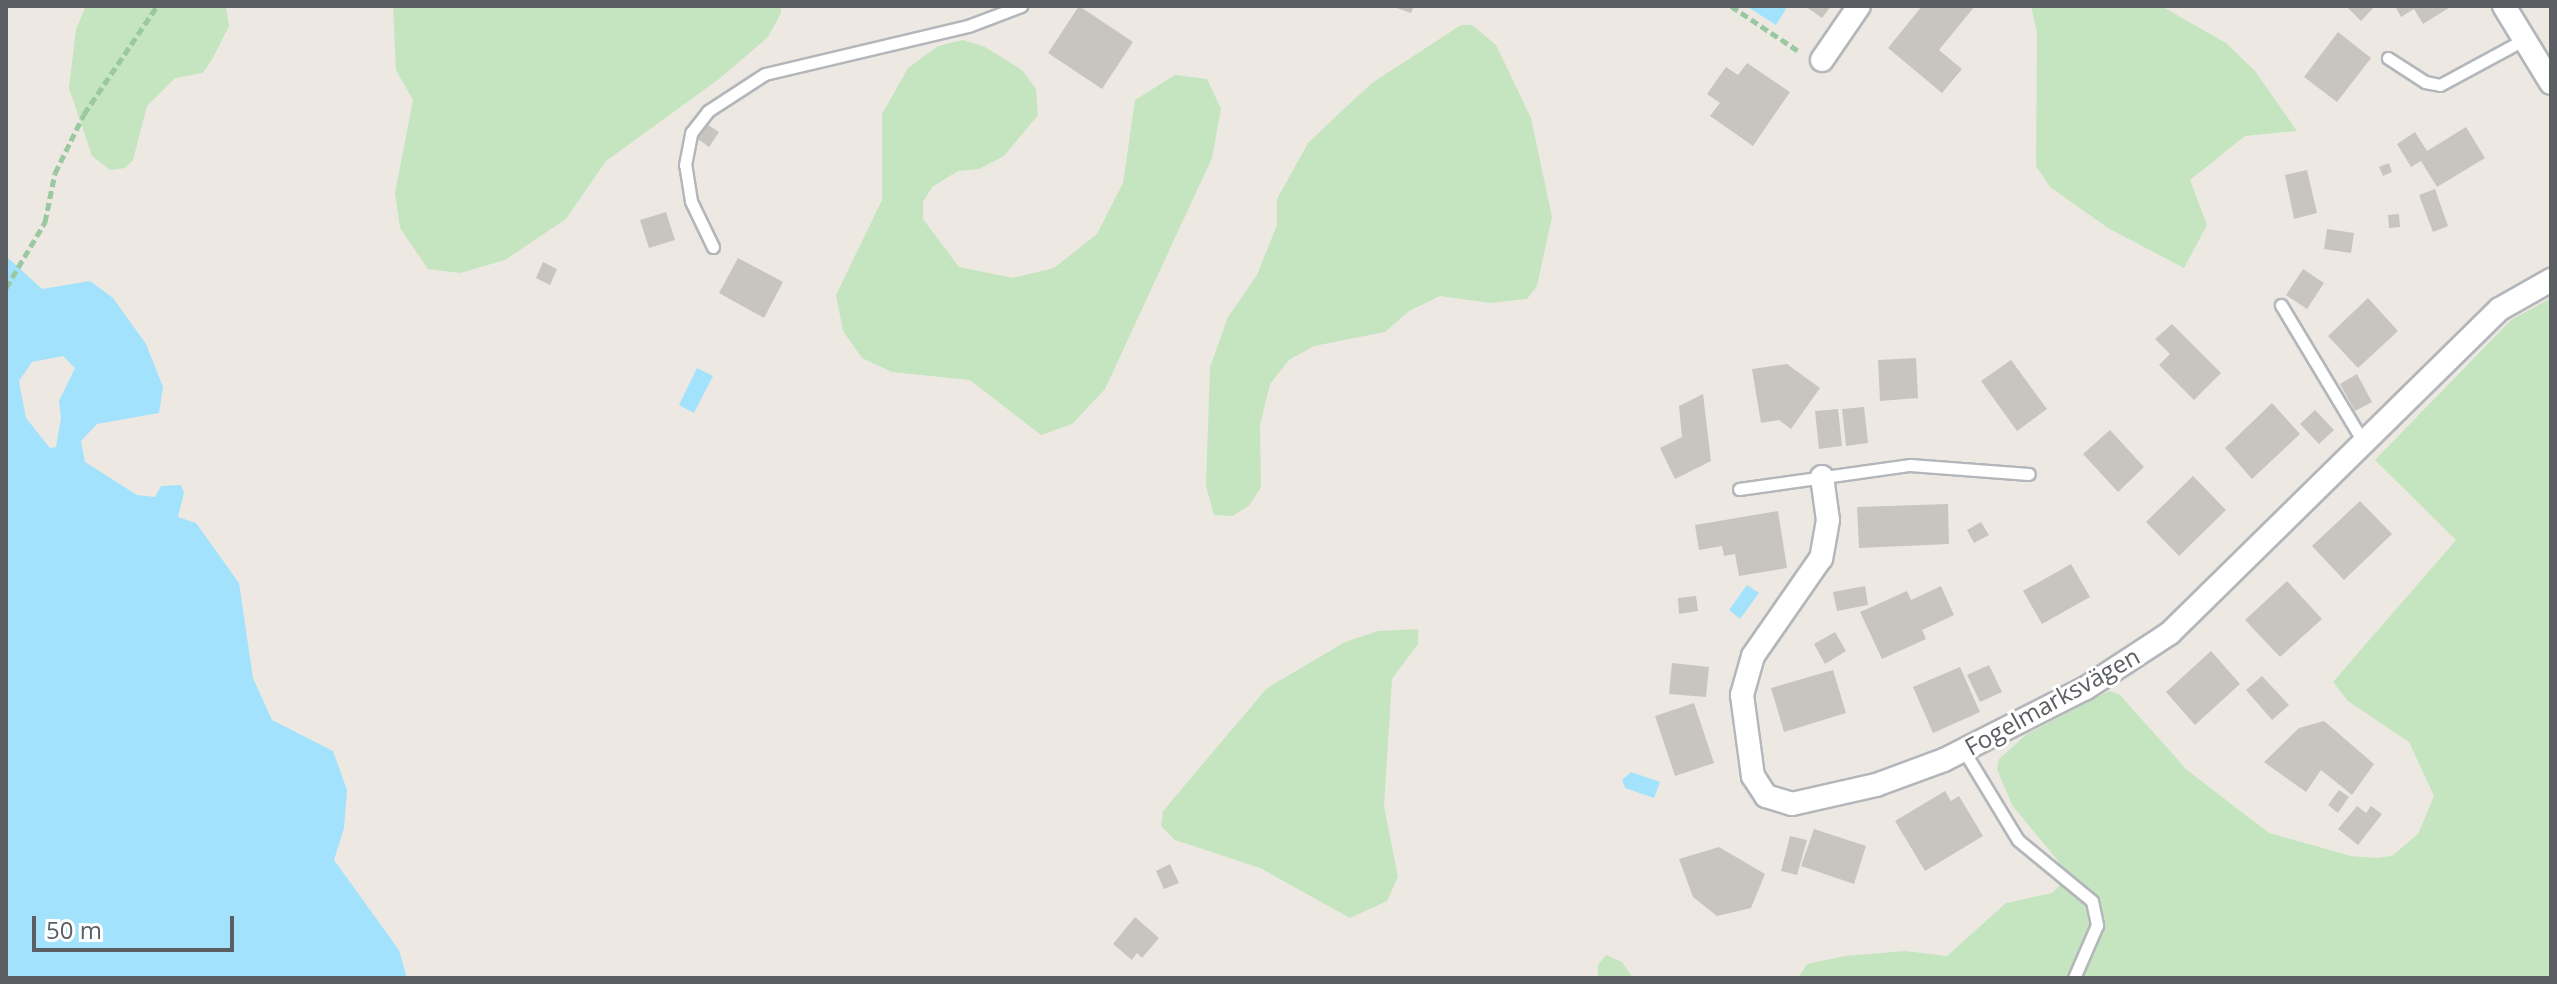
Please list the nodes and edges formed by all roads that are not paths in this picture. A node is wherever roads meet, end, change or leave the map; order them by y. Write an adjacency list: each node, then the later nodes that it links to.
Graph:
1 (1021, 6): 8 (lane)
2 (1859, 6): 6 (street)
3 (2504, 6): 4 (street)
4 (2525, 39): 5 (lane); 7 (street)
5 (2388, 58)
6 (1822, 60)
7 (2551, 83)
8 (713, 247)
9 (2551, 280): 11 (street, Fogelmarksvägen)
10 (2281, 305): 11 (lane)
11 (2365, 445): 15 (street, Fogelmarksvägen)
12 (2029, 474): 13 (lane)
13 (1822, 477): 14 (lane); 15 (street, Fogelmarksvägen)
14 (1739, 489)
15 (1964, 751): 16 (lane)
16 (2074, 978)

